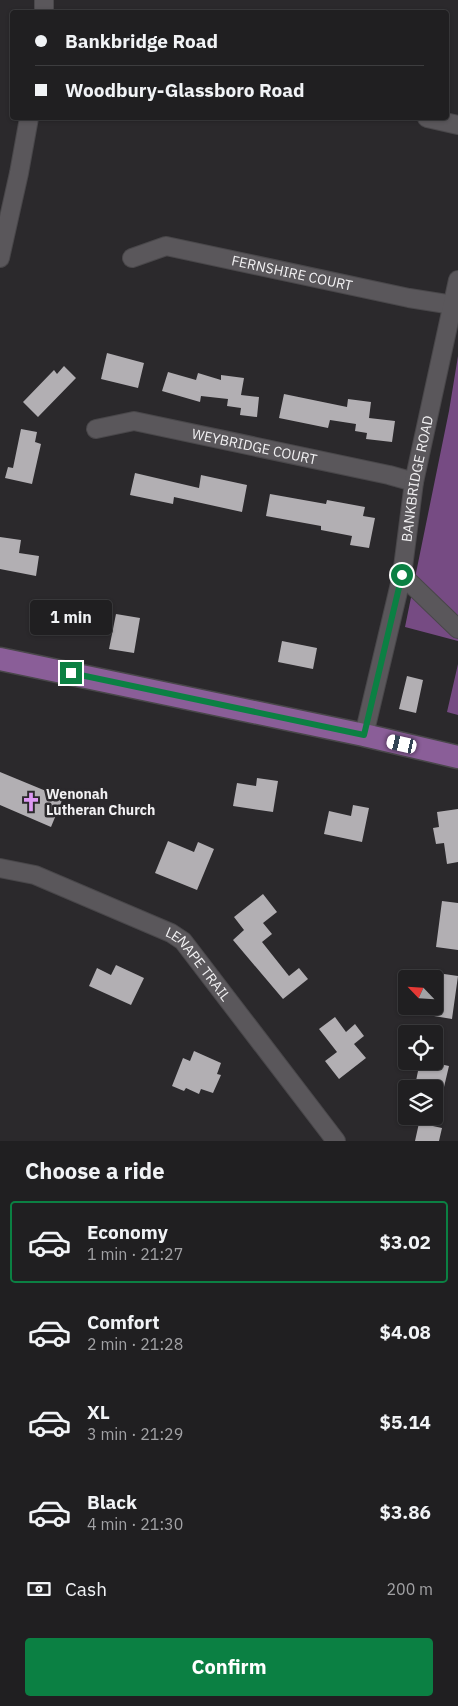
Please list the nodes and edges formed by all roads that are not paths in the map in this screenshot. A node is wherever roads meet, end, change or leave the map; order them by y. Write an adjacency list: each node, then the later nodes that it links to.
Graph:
1 (29, 120): 4 (street)
2 (436, 120): 3 (street)
3 (458, 125)
4 (0, 258)
5 (132, 258): 7 (street, FERNSHIRE COURT)
6 (458, 280): 7 (street, BANKBRIDGE ROAD)
7 (453, 305): 9 (street, BANKBRIDGE ROAD)
8 (96, 429): 9 (street, WEYBRIDGE COURT)
9 (414, 482): 10 (street, BANKBRIDGE ROAD)
10 (402, 575): 11 (street); 13 (street, BANKBRIDGE ROAD)
11 (458, 629)
12 (0, 659): 13 (main road)
13 (364, 735): 14 (main road)
14 (458, 757)
15 (0, 868): 16 (street, LENAPE TRAIL)
16 (336, 1141)

